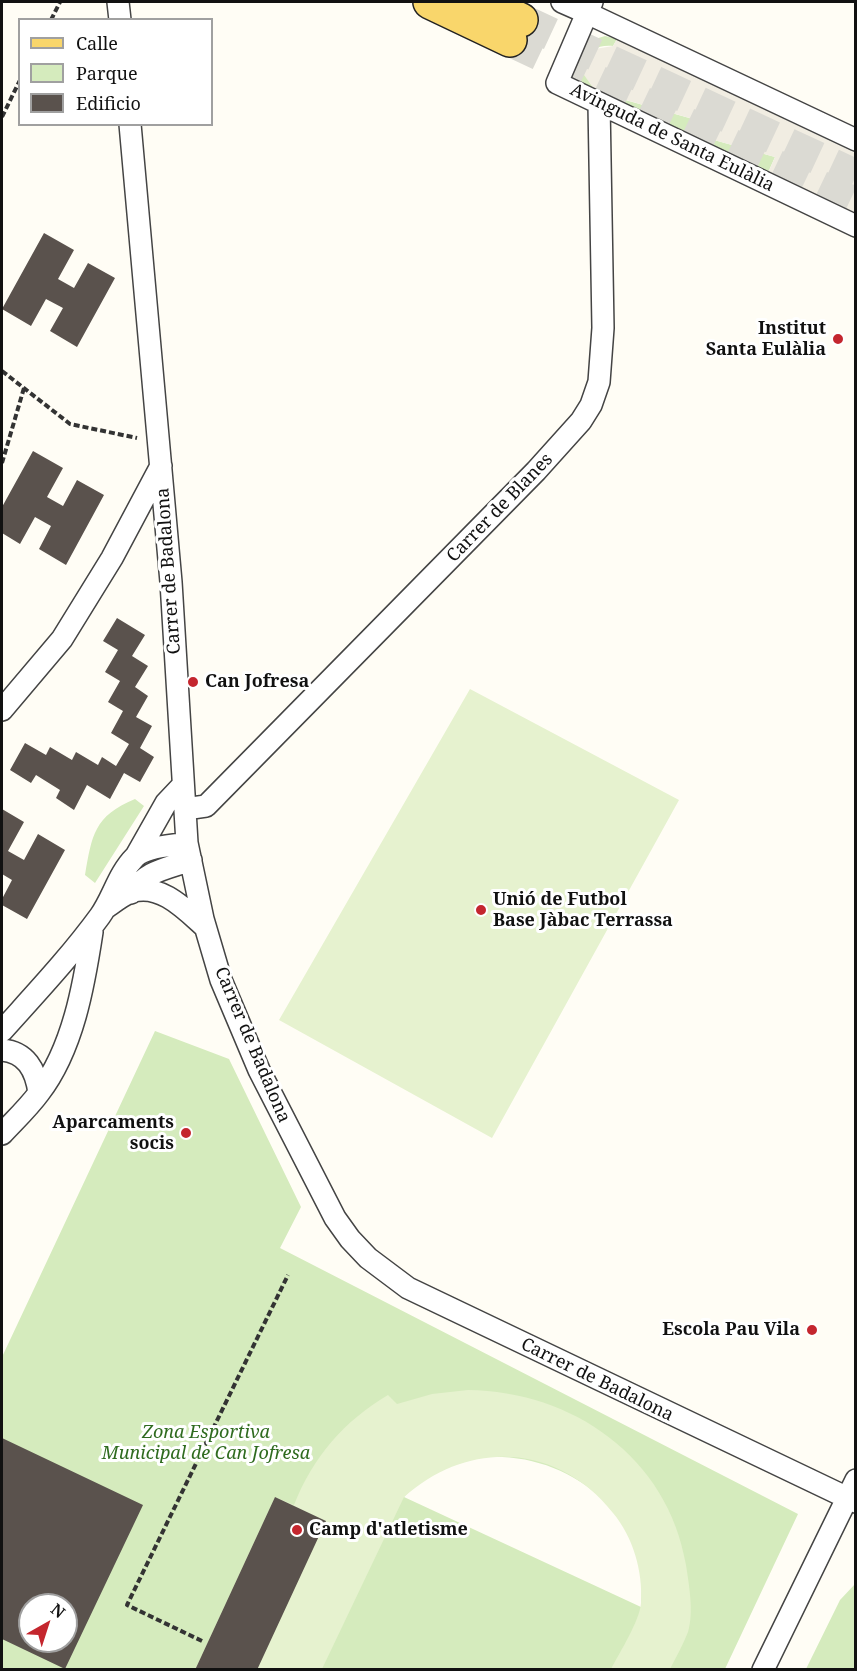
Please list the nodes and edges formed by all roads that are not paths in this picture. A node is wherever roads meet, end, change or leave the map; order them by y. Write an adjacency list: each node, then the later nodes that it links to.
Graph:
1 (118, 2): 6 (street)
2 (430, 2): 3 (main road)
3 (484, 2)
4 (562, 2): 5 (street)
5 (590, 7): 7 (street, Avinguda de Santa Eulàlia); 9 (street)
6 (120, 18)
7 (599, 104): 10 (street, Avinguda de Santa Eulàlia); 14 (street, Carrer de Blanes)
8 (130, 126): 11 (street, Carrer de Badalona)
9 (855, 140)
10 (855, 226)
11 (161, 466): 12 (street); 13 (street, Carrer de Badalona)
12 (2, 710)
13 (183, 785): 14 (street, Carrer de Badalona); 16 (street)
14 (185, 809): 15 (street, Carrer de Badalona)
15 (189, 851): 16 (street); 17 (street); 20 (street, Carrer de Badalona)
16 (136, 856): 18 (street)
17 (131, 893): 18 (street); 20 (street)
18 (107, 907): 19 (street)
19 (93, 925): 21 (street); 23 (street)
20 (205, 927): 25 (street, Carrer de Badalona)
21 (2, 1031)
22 (2, 1050): 23 (street)
23 (39, 1094): 24 (street)
24 (2, 1134)
25 (852, 1493): 26 (street)
26 (763, 1670)

